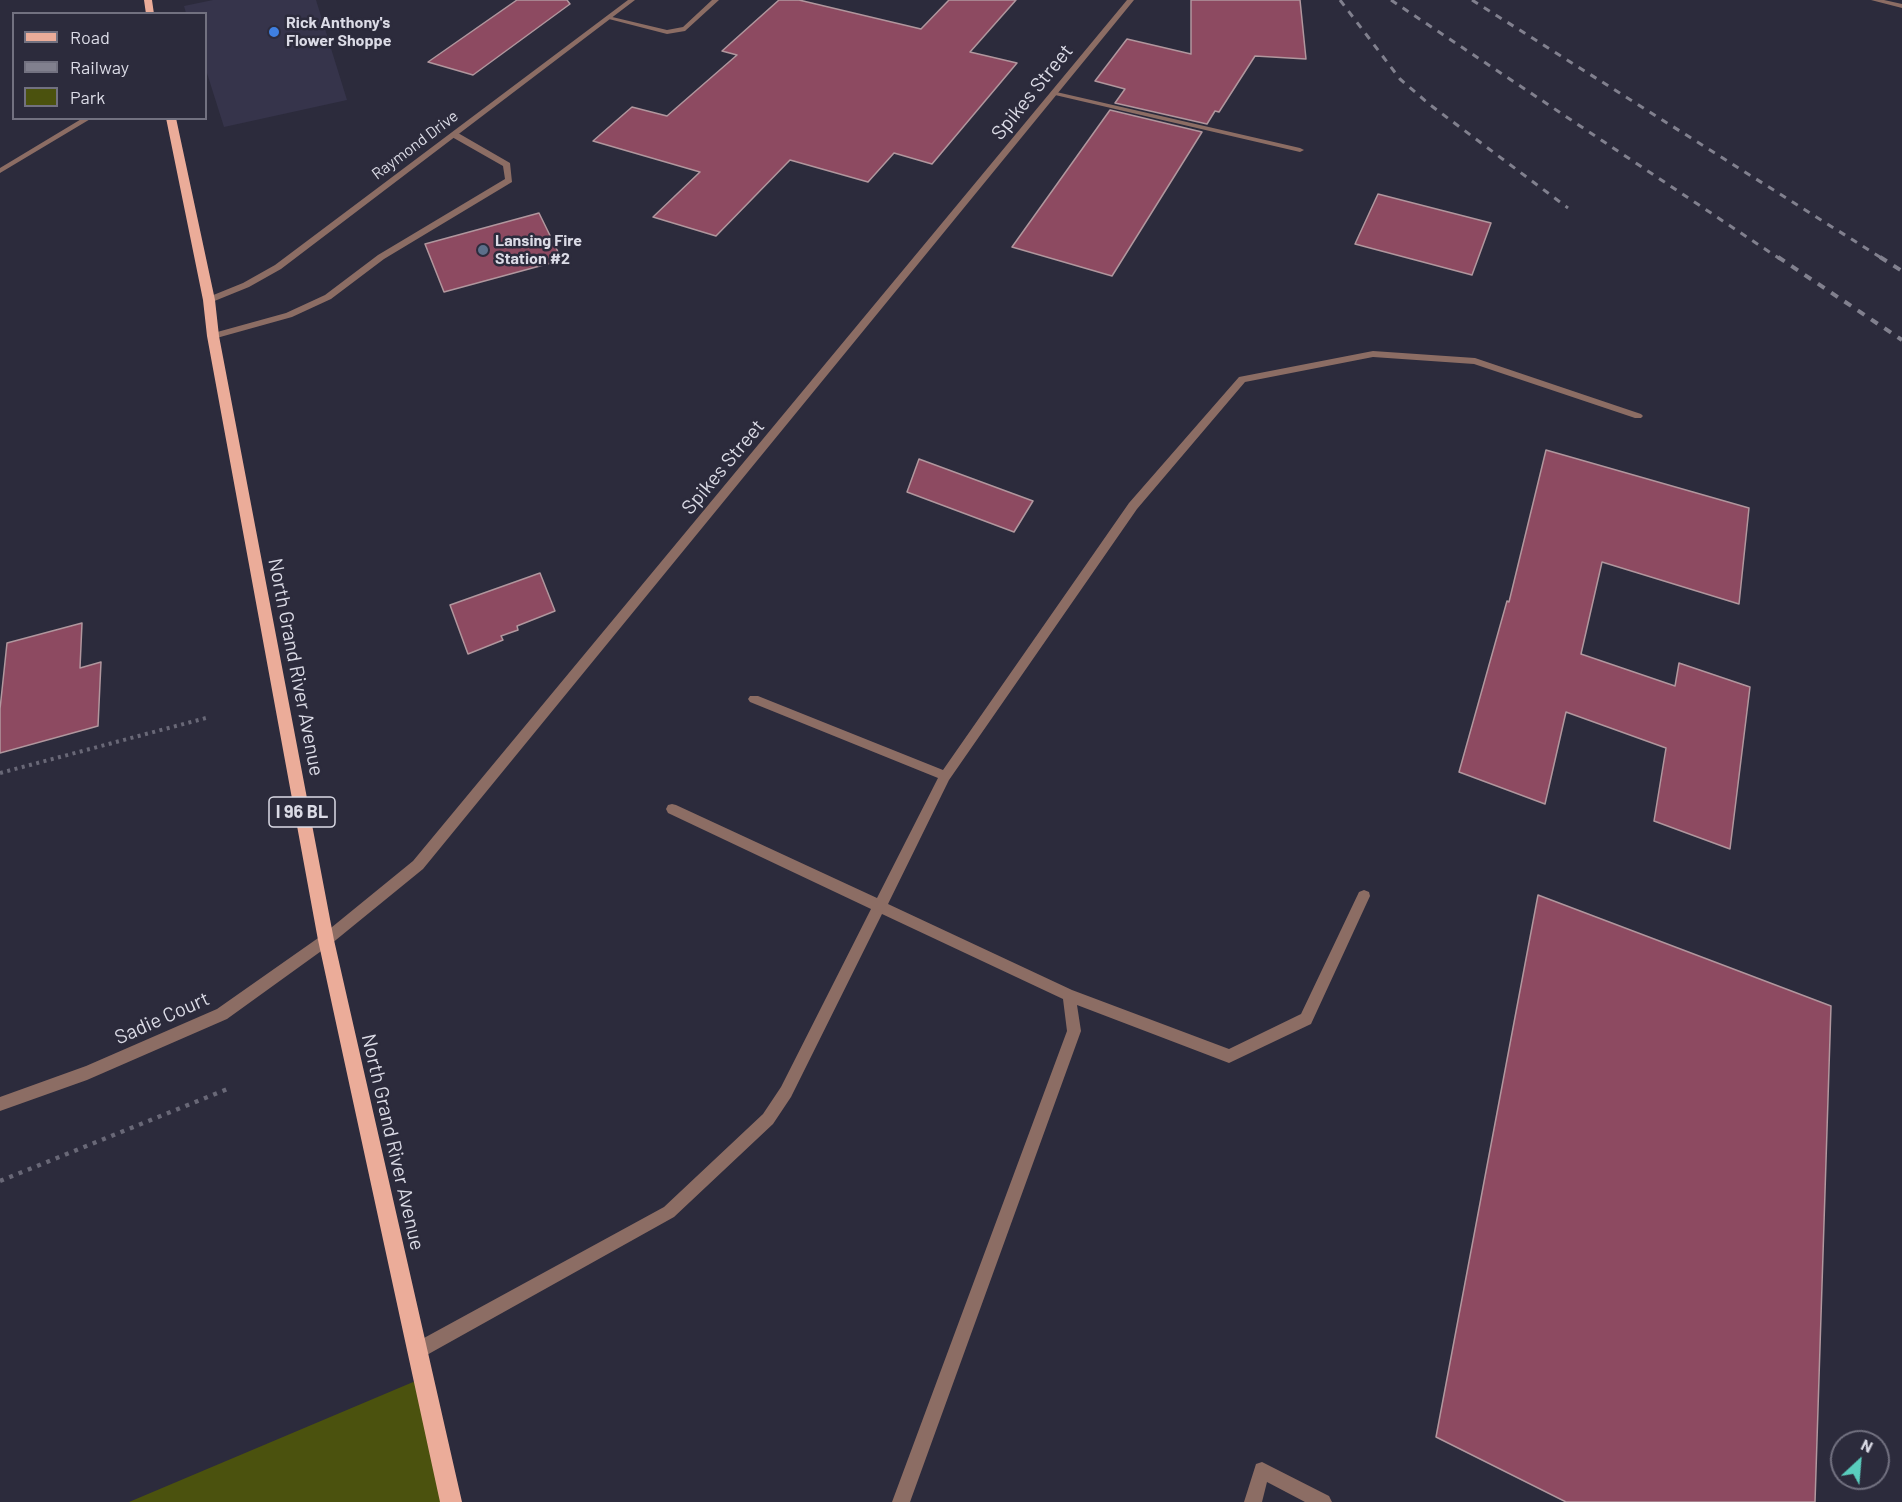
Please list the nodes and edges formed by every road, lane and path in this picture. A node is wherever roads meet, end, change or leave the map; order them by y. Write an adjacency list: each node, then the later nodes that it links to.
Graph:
1 (632, 0): 6 (street, Raymond Drive)
2 (716, 0): 6 (street)
3 (1131, 0): 7 (street, Spikes Street)
4 (1874, 0): 5 (street)
5 (1902, 6)
6 (608, 18): 10 (street, Raymond Drive)
7 (1055, 93): 11 (street); 23 (street, Spikes Street)
8 (85, 120): 12 (street)
9 (171, 120): 13 (main road, North Grand River Avenue / I 96 BL)
10 (455, 135): 13 (street, Raymond Drive); 14 (street)
11 (1300, 150)
12 (0, 171)
13 (209, 300): 14 (main road, North Grand River Avenue / I 96 BL)
14 (213, 336): 23 (main road, North Grand River Avenue / I 96 BL)
15 (1638, 416): 19 (street)
16 (754, 699): 19 (street)
17 (206, 718): 18 (path)
18 (0, 773)
19 (945, 776): 22 (street)
20 (672, 809): 22 (street)
21 (1364, 896): 24 (street)
22 (879, 907): 24 (street); 28 (street)
23 (326, 940): 26 (street, Sadie Court); 28 (main road, North Grand River Avenue / I 96 BL)
24 (1070, 994): 30 (street)
25 (230, 1088): 27 (path)
26 (0, 1104)
27 (0, 1181)
28 (419, 1350): 29 (main road, North Grand River Avenue / I 96 BL)
29 (451, 1502)
30 (901, 1502)
31 (1253, 1502): 32 (street)
32 (1323, 1502)

